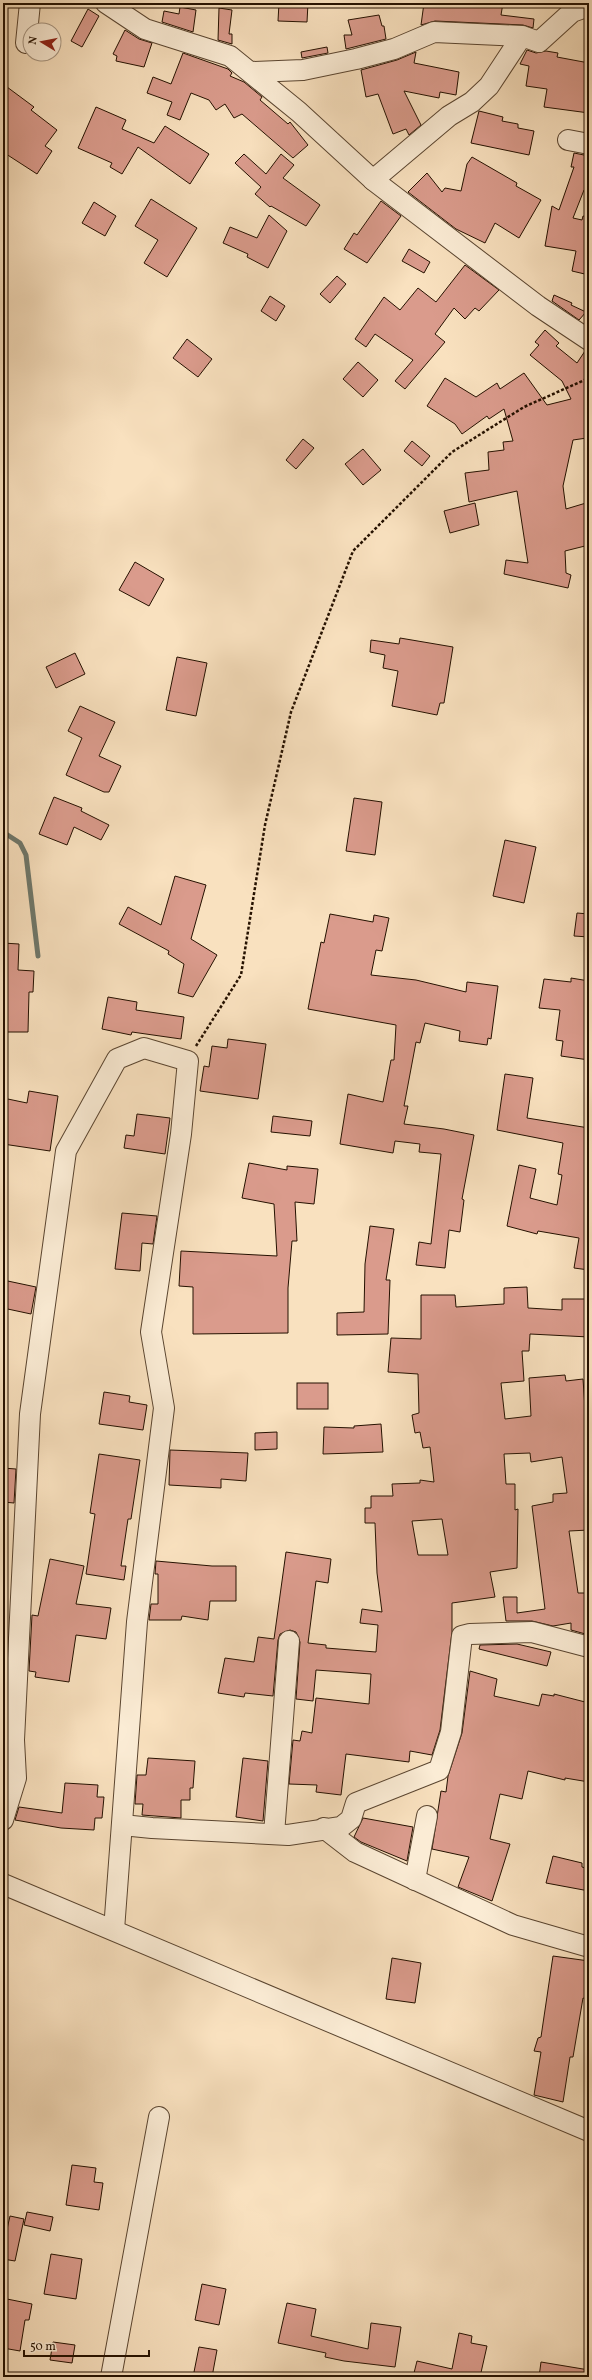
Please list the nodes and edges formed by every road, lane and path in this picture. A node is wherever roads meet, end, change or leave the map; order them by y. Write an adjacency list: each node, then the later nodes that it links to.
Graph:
1 (30, 3): 4 (street)
2 (106, 3): 6 (street)
3 (589, 6): 5 (street)
4 (28, 22)
5 (522, 36): 6 (street); 9 (street)
6 (251, 72): 9 (street)
7 (568, 140): 8 (street)
8 (589, 144)
9 (373, 180): 10 (street)
10 (589, 340)
11 (589, 378): 12 (path)
12 (188, 1061): 16 (street); 17 (street)
13 (289, 1641): 19 (street)
14 (589, 1647): 18 (street)
15 (427, 1816): 20 (street)
16 (3, 1820)
17 (122, 1825): 19 (street); 22 (street)
18 (324, 1828): 19 (street); 20 (street)
19 (274, 1834)
20 (415, 1880): 23 (street)
21 (3, 1884): 22 (street)
22 (114, 1930): 25 (street)
23 (589, 1947)
24 (159, 2117): 26 (street)
25 (589, 2131)
26 (111, 2377)

